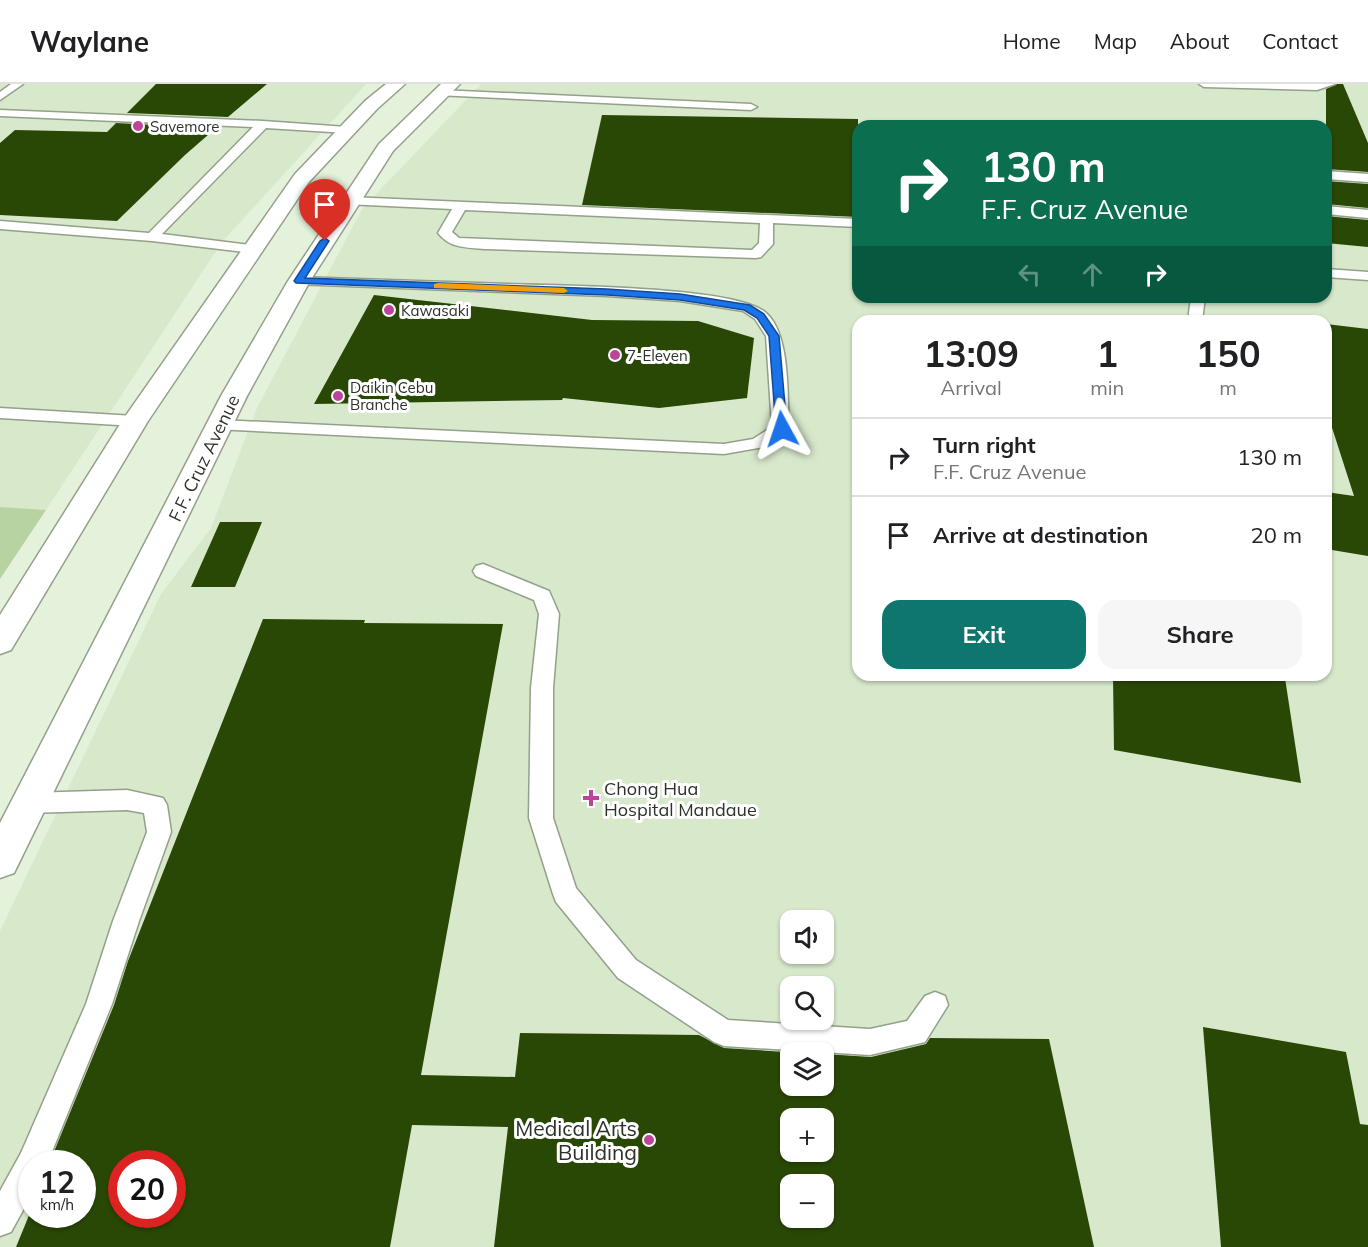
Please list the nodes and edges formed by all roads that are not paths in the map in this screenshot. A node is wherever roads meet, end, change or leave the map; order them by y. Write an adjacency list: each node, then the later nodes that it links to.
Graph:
1 (18, 84): 6 (lane)
2 (396, 84): 10 (street)
3 (1204, 84): 4 (lane)
4 (1330, 84)
5 (446, 88): 7 (lane); 13 (street, F.F. Cruz Avenue)
6 (0, 97)
7 (751, 107)
8 (0, 113): 9 (lane)
9 (262, 124): 10 (lane); 20 (lane)
10 (347, 129): 21 (street)
11 (1332, 175): 12 (lane)
12 (1368, 178)
13 (350, 201): 14 (lane); 24 (street, F.F. Cruz Avenue)
14 (461, 205): 17 (lane); 17 (lane)
15 (1332, 211): 16 (lane)
16 (1368, 214)
17 (767, 219): 18 (lane)
18 (852, 223)
19 (0, 225): 20 (lane)
20 (152, 237): 21 (lane)
21 (253, 249): 26 (street)
22 (1332, 273): 23 (lane)
23 (1368, 276)
24 (299, 281): 27 (street, F.F. Cruz Avenue); 27 (lane)
25 (0, 413): 26 (lane)
26 (135, 421): 29 (street)
27 (220, 425): 30 (street, F.F. Cruz Avenue)
28 (483, 572): 32 (lane)
29 (0, 642)
30 (29, 803): 31 (street, F.F. Cruz Avenue); 33 (lane)
31 (0, 861)
32 (935, 1005)
33 (38, 1150)
34 (18, 1189): 35 (lane)
35 (0, 1221)

